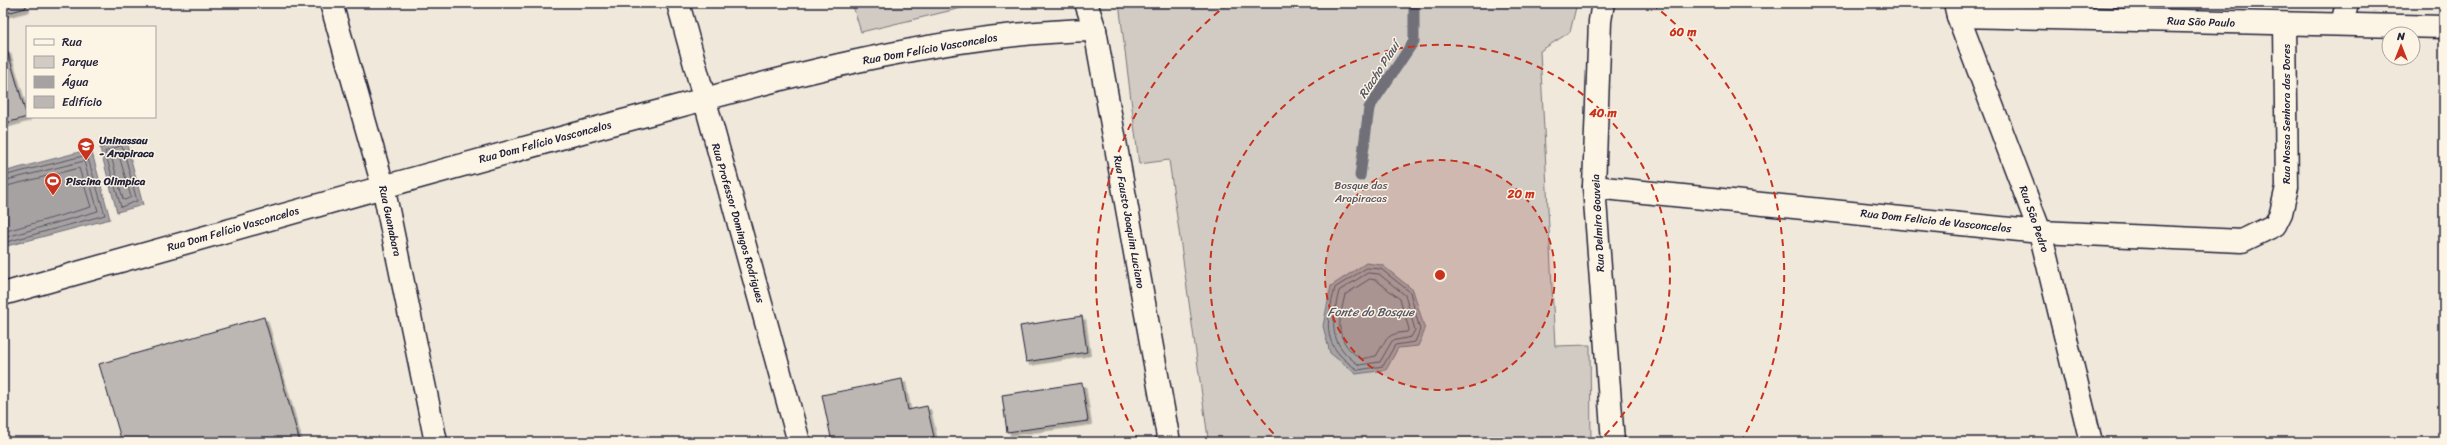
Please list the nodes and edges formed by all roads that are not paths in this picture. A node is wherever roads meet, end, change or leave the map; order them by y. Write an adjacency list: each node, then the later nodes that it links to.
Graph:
1 (332, 3): 12 (street, Rua Guanabara)
2 (678, 3): 11 (street, Rua Professor Domingos Rodrigues)
3 (1086, 3): 10 (street, Rua Fausto Joaquim Luciano)
4 (1603, 3): 13 (street, Rua Delmiro Gouveia)
5 (2347, 3): 7 (street)
6 (1956, 9): 8 (street, Rua São Paulo); 15 (street, Rua São Pedro)
7 (2342, 24): 8 (street, Rua São Paulo); 9 (street, Rua São Paulo)
8 (2285, 25): 14 (street, Rua Nossa Senhora das Dores)
9 (2444, 27)
10 (1095, 30): 11 (street, Rua Dom Felício Vasconcelos); 19 (street, Rua Fausto Joaquim Luciano)
11 (704, 100): 12 (street, Rua Dom Felício Vasconcelos); 18 (street, Rua Professor Domingos Rodrigues)
12 (383, 186): 16 (street, Rua Dom Felício Vasconcelos); 17 (street, Rua Guanabara)
13 (1594, 187): 15 (street, Rua Dom Felicio de Vasconcelos); 20 (street, Rua Delmiro Gouveia)
14 (2275, 225): 15 (street, Rua Dom Felicio de Vasconcelos)
15 (2040, 232): 21 (street, Rua São Pedro)
16 (3, 294)
17 (436, 442)
18 (799, 442)
19 (1169, 442)
20 (1614, 442)
21 (2091, 442)

